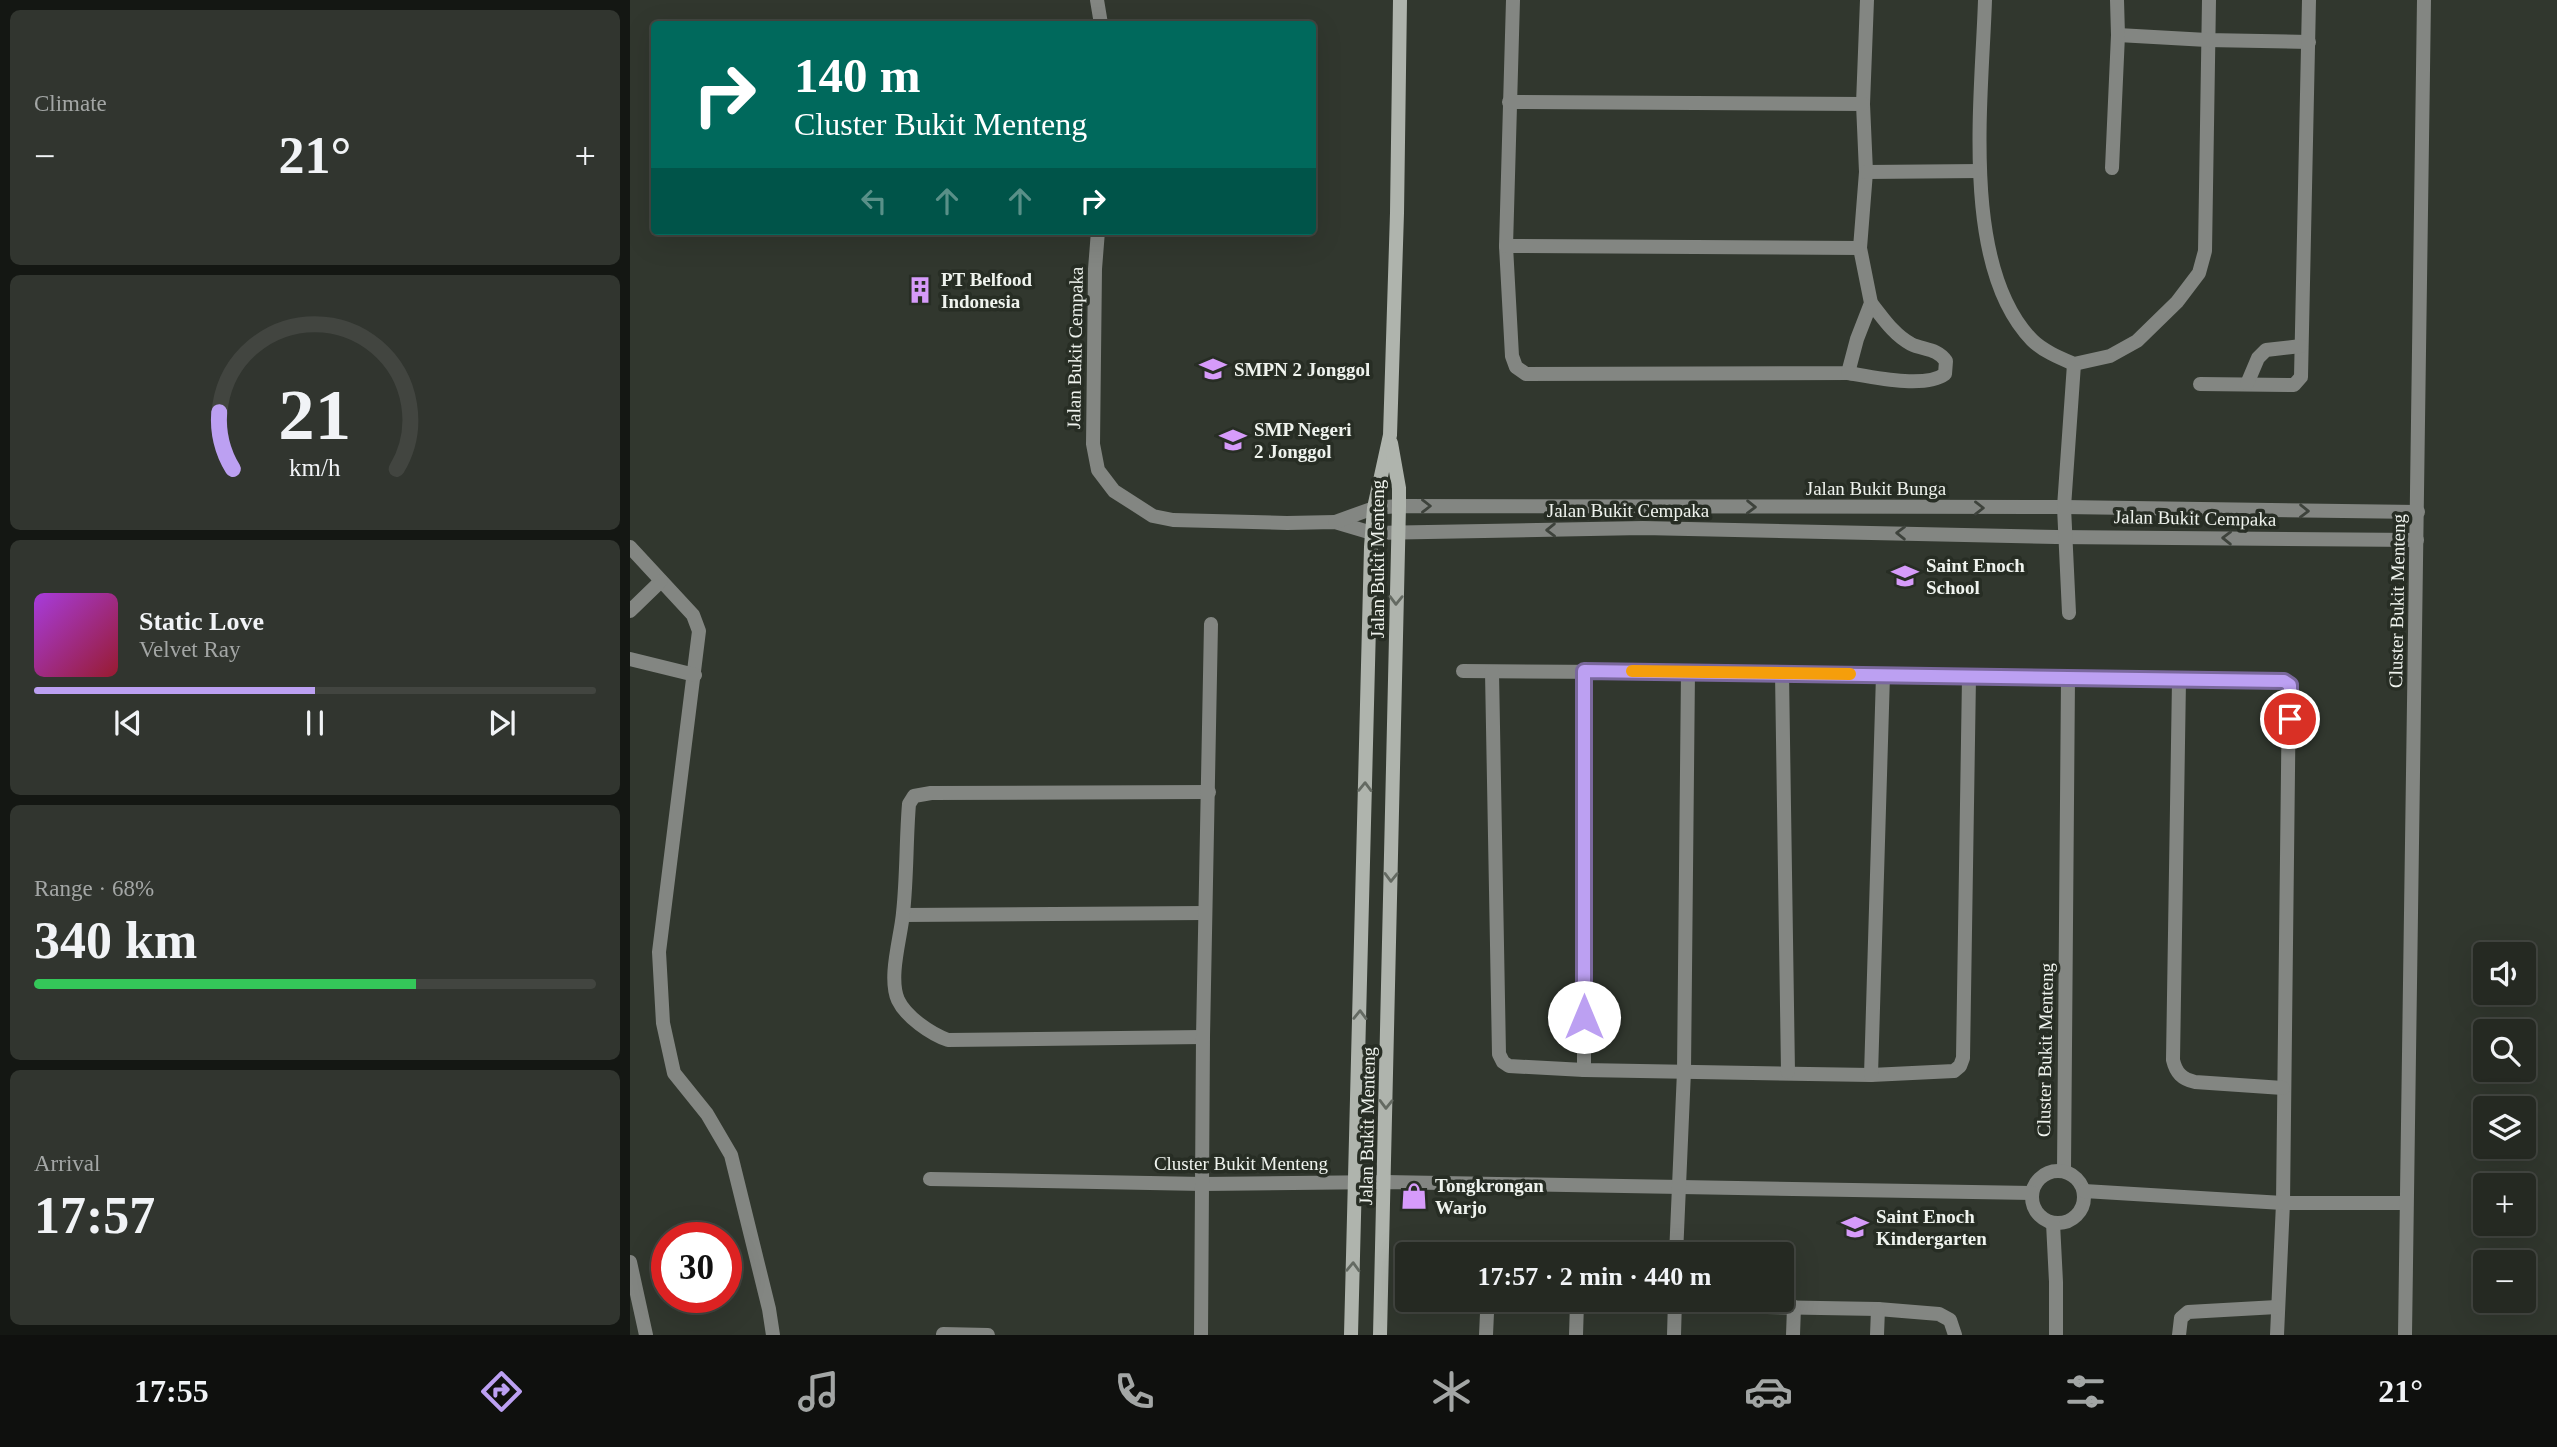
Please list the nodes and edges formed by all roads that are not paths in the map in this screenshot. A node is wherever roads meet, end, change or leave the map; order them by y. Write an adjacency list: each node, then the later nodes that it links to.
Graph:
1 (1097, 0): 10 (street)
2 (1400, 0): 28 (street)
3 (1513, 0): 14 (street)
4 (1867, 0): 15 (street)
5 (1985, 0): 17 (street)
6 (2117, 0): 11 (street)
7 (2209, 0): 12 (street)
8 (2309, 0): 13 (street)
9 (2424, 0): 34 (street, Cluster Bukit Menteng)
10 (1100, 21)
11 (2118, 35): 12 (street); 16 (street)
12 (2207, 40): 13 (street); 24 (street)
13 (2309, 42): 23 (street)
14 (1509, 102): 15 (street); 20 (street)
15 (1864, 104): 18 (street)
16 (2112, 168)
17 (1980, 171): 18 (street); 24 (street)
18 (1866, 172): 21 (street)
19 (1098, 235): 35 (street, Jalan Bukit Cempaka)
20 (1506, 246): 21 (street); 25 (street)
21 (1860, 248): 22 (street)
22 (1871, 303): 25 (street); 25 (street)
23 (2301, 346): 27 (street); 27 (street)
24 (2074, 364): 31 (street)
25 (1848, 373)
26 (2200, 384): 27 (street)
27 (2247, 384)
28 (1390, 435): 30 (street, Jalan Bukit Menteng); 32 (street, Jalan Bukit Menteng)
29 (1643, 505): 30 (street, Jalan Bukit Bunga, one-way to 29); 33 (street, Jalan Bukit Bunga, one-way to 33); 36 (street)
30 (1399, 506): 32 (street, Jalan Bukit Bunga); 38 (street, Jalan Bukit Menteng)
31 (2064, 506): 33 (street, Jalan Bukit Bunga, one-way to 31); 34 (street, Jalan Bukit Bunga, one-way to 34); 40 (street)
32 (1374, 508): 35 (street, Jalan Bukit Bunga); 39 (street, Jalan Bukit Menteng)
33 (1825, 508): 37 (street)
34 (2418, 512): 41 (street, Cluster Bukit Menteng)
35 (1335, 522): 39 (street, Jalan Bukit Cempaka)
36 (1643, 528): 37 (street, Jalan Bukit Cempaka); 38 (street, Jalan Bukit Cempaka, one-way to 38)
37 (1826, 531): 40 (street, Jalan Bukit Cempaka, one-way to 37)
38 (1398, 532): 39 (street, Jalan Bukit Cempaka); 70 (street, Jalan Bukit Menteng, one-way to 70)
39 (1372, 533): 69 (street, Jalan Bukit Menteng, one-way to 39)
40 (2065, 536): 41 (street, Jalan Bukit Cempaka, one-way to 40); 45 (street)
41 (2417, 540): 76 (street, Cluster Bukit Menteng)
42 (630, 547): 43 (street)
43 (661, 581): 44 (street); 53 (street)
44 (630, 611)
45 (2069, 613)
46 (1211, 624): 58 (street)
47 (630, 659): 53 (street)
48 (1463, 671): 49 (street)
49 (1492, 671): 50 (street); 62 (street)
50 (1584, 671): 51 (street); 62 (street)
51 (1688, 671): 52 (street); 63 (street)
52 (1782, 673): 54 (street); 64 (street)
53 (695, 675): 91 (street)
54 (1884, 675): 55 (street); 65 (street)
55 (1969, 677): 56 (street); 65 (street)
56 (2068, 678): 57 (street); 67 (street, Cluster Bukit Menteng)
57 (2179, 680): 66 (street); 66 (street)
58 (1209, 792): 59 (street); 60 (street)
59 (1205, 913): 60 (street); 61 (street)
60 (903, 915): 61 (street)
61 (1203, 1038): 71 (street)
62 (1584, 1070): 63 (street)
63 (1685, 1071): 64 (street); 72 (street)
64 (1788, 1072): 65 (street)
65 (1871, 1075)
66 (2283, 1088): 75 (street)
67 (2063, 1170): 73 (street); 74 (street)
68 (930, 1179): 71 (street, Cluster Bukit Menteng)
69 (1356, 1182): 70 (street, Cluster Bukit Menteng); 71 (street, Cluster Bukit Menteng); 94 (street, Jalan Bukit Menteng, one-way to 69)
70 (1385, 1182): 72 (street, Cluster Bukit Menteng); 95 (street, Jalan Bukit Menteng)
71 (1203, 1184): 93 (street)
72 (1678, 1187): 74 (street, Cluster Bukit Menteng); 78 (street)
73 (2084, 1191): 75 (street); 77 (street)
74 (2032, 1192): 77 (street)
75 (2283, 1203): 76 (street); 82 (street)
76 (2406, 1203): 104 (street, Cluster Bukit Menteng)
77 (2053, 1223): 101 (street)
78 (1676, 1242)
79 (630, 1262): 80 (street)
80 (633, 1287): 90 (street)
81 (1794, 1307): 83 (street)
82 (2277, 1307): 102 (street); 103 (street)
83 (1878, 1309): 88 (street); 100 (street)
84 (1487, 1312): 96 (street)
85 (1577, 1312): 97 (street)
86 (1674, 1312): 98 (street)
87 (1794, 1312): 99 (street)
88 (1955, 1333)
89 (943, 1334): 92 (street)
90 (646, 1335)
91 (773, 1335)
92 (988, 1335)
93 (1201, 1335)
94 (1351, 1335)
95 (1380, 1335)
96 (1486, 1335)
97 (1576, 1335)
98 (1674, 1335)
99 (1793, 1335)
100 (1877, 1335)
101 (2056, 1335)
102 (2179, 1335)
103 (2277, 1335)
104 (2405, 1335)

